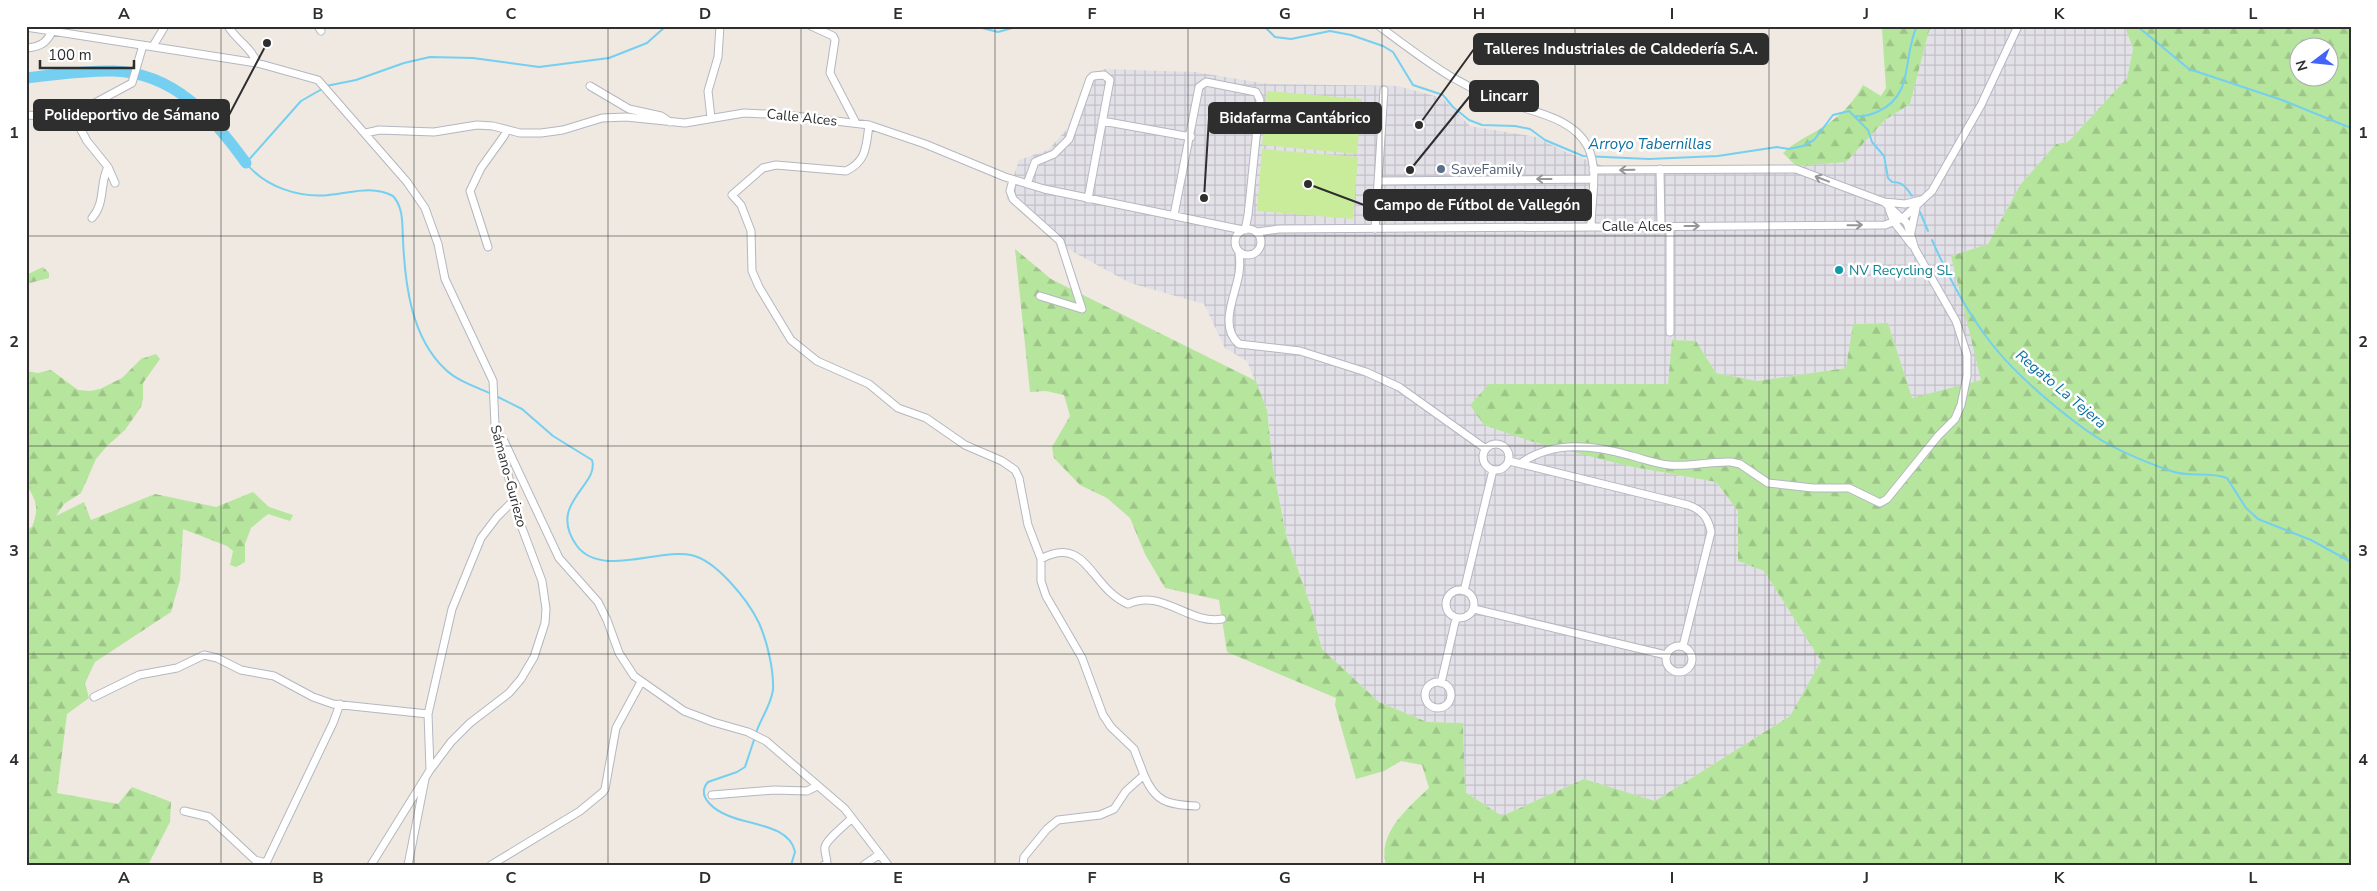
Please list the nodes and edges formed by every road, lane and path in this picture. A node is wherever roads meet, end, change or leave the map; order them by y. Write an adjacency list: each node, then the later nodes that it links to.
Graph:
1 (165, 26): 10 (street)
2 (228, 26): 12 (street)
3 (720, 26): 17 (street)
4 (811, 26): 20 (street)
5 (1379, 26): 27 (street)
6 (2018, 26): 33 (street, Calle Alces)
7 (26, 27): 8 (street, Sámano-Guriezo)
8 (53, 29): 9 (street, Sámano-Guriezo); 11 (street)
9 (143, 45): 10 (street, Sámano-Guriezo); 16 (street)
10 (153, 46): 12 (street, Sámano-Guriezo)
11 (26, 48)
12 (257, 63): 23 (street, Sámano-Guriezo)
13 (590, 86): 19 (street)
14 (1384, 90): 30 (street)
15 (26, 114): 16 (street)
16 (74, 117): 25 (street)
17 (711, 118): 19 (street, Calle Alces); 20 (street, Calle Alces)
18 (1102, 121): 24 (street); 32 (street); 34 (street)
19 (670, 122): 22 (street, Calle Alces)
20 (856, 123): 21 (street, Calle Alces)
21 (869, 125): 29 (street, Calle Alces); 63 (street)
22 (506, 130): 23 (street, Calle Alces); 50 (street)
23 (366, 133): 57 (street, Sámano-Guriezo)
24 (1191, 137): 37 (street); 46 (street)
25 (108, 167): 31 (street); 38 (street)
26 (1660, 169): 27 (street, one-way to 27); 35 (street, one-way to 26); 42 (street)
27 (1593, 170): 28 (street)
28 (1593, 179): 30 (street, one-way to 30); 43 (street)
29 (1013, 180): 32 (street, Calle Alces); 55 (street)
30 (1379, 181): 45 (street)
31 (115, 183)
32 (1027, 184): 34 (street, Calle Alces)
33 (1926, 198): 35 (street); 36 (street, Calle Alces)
34 (1088, 199): 37 (street, Calle Alces)
35 (1884, 202): 39 (street); 40 (street)
36 (1916, 208): 39 (street, Calle Alces); 47 (street)
37 (1174, 215): 41 (street, Calle Alces)
38 (92, 218)
39 (1903, 218): 40 (street, Calle Alces); 47 (street)
40 (1894, 222): 42 (street, Calle Alces, one-way to 40); 51 (street)
41 (1227, 225): 46 (street, Calle Alces); 48 (street)
42 (1666, 226): 43 (street, Calle Alces); 56 (street)
43 (1591, 227): 45 (street, Calle Alces)
44 (1279, 229): 45 (street, Calle Alces); 46 (street, Calle Alces); 49 (street)
45 (1375, 229)
46 (1249, 230): 48 (street); 49 (street)
47 (1911, 235): 51 (street)
48 (1236, 237): 52 (street)
49 (1261, 241): 53 (street)
50 (488, 247)
51 (1915, 249): 60 (street)
52 (1239, 253): 53 (street); 54 (street)
53 (1249, 256): 54 (street)
54 (1240, 271): 58 (street)
55 (1040, 296)
56 (1670, 332)
57 (497, 434): 62 (street, Sámano-Guriezo); 70 (street)
58 (1486, 449): 59 (street); 61 (street)
59 (1509, 461): 60 (street); 61 (street)
60 (1521, 463): 68 (street)
61 (1493, 470): 64 (street)
62 (514, 500): 74 (street); 75 (street, Sámano-Guriezo)
63 (1042, 560): 67 (street); 76 (street)
64 (1464, 591): 65 (street); 66 (street)
65 (1474, 608): 66 (street); 69 (street)
66 (1456, 618): 71 (street)
67 (1222, 619)
68 (1683, 646): 69 (street); 69 (street)
69 (1666, 656)
70 (641, 682): 78 (street); 86 (street)
71 (1441, 683)
72 (94, 697): 73 (street)
73 (340, 704): 74 (street); 81 (street)
74 (428, 714): 75 (street)
75 (430, 770): 77 (street, Sámano-Guriezo)
76 (1144, 775): 80 (street); 90 (street)
77 (425, 778): 84 (street, Sámano-Guriezo); 85 (street)
78 (817, 786): 79 (street); 82 (street)
79 (712, 795)
80 (1196, 806)
81 (184, 811)
82 (852, 818): 83 (street); 87 (street)
83 (880, 854): 88 (street); 89 (street)
84 (371, 865)
85 (408, 865)
86 (492, 865)
87 (824, 865)
88 (864, 865)
89 (888, 865)
90 (1023, 865)

